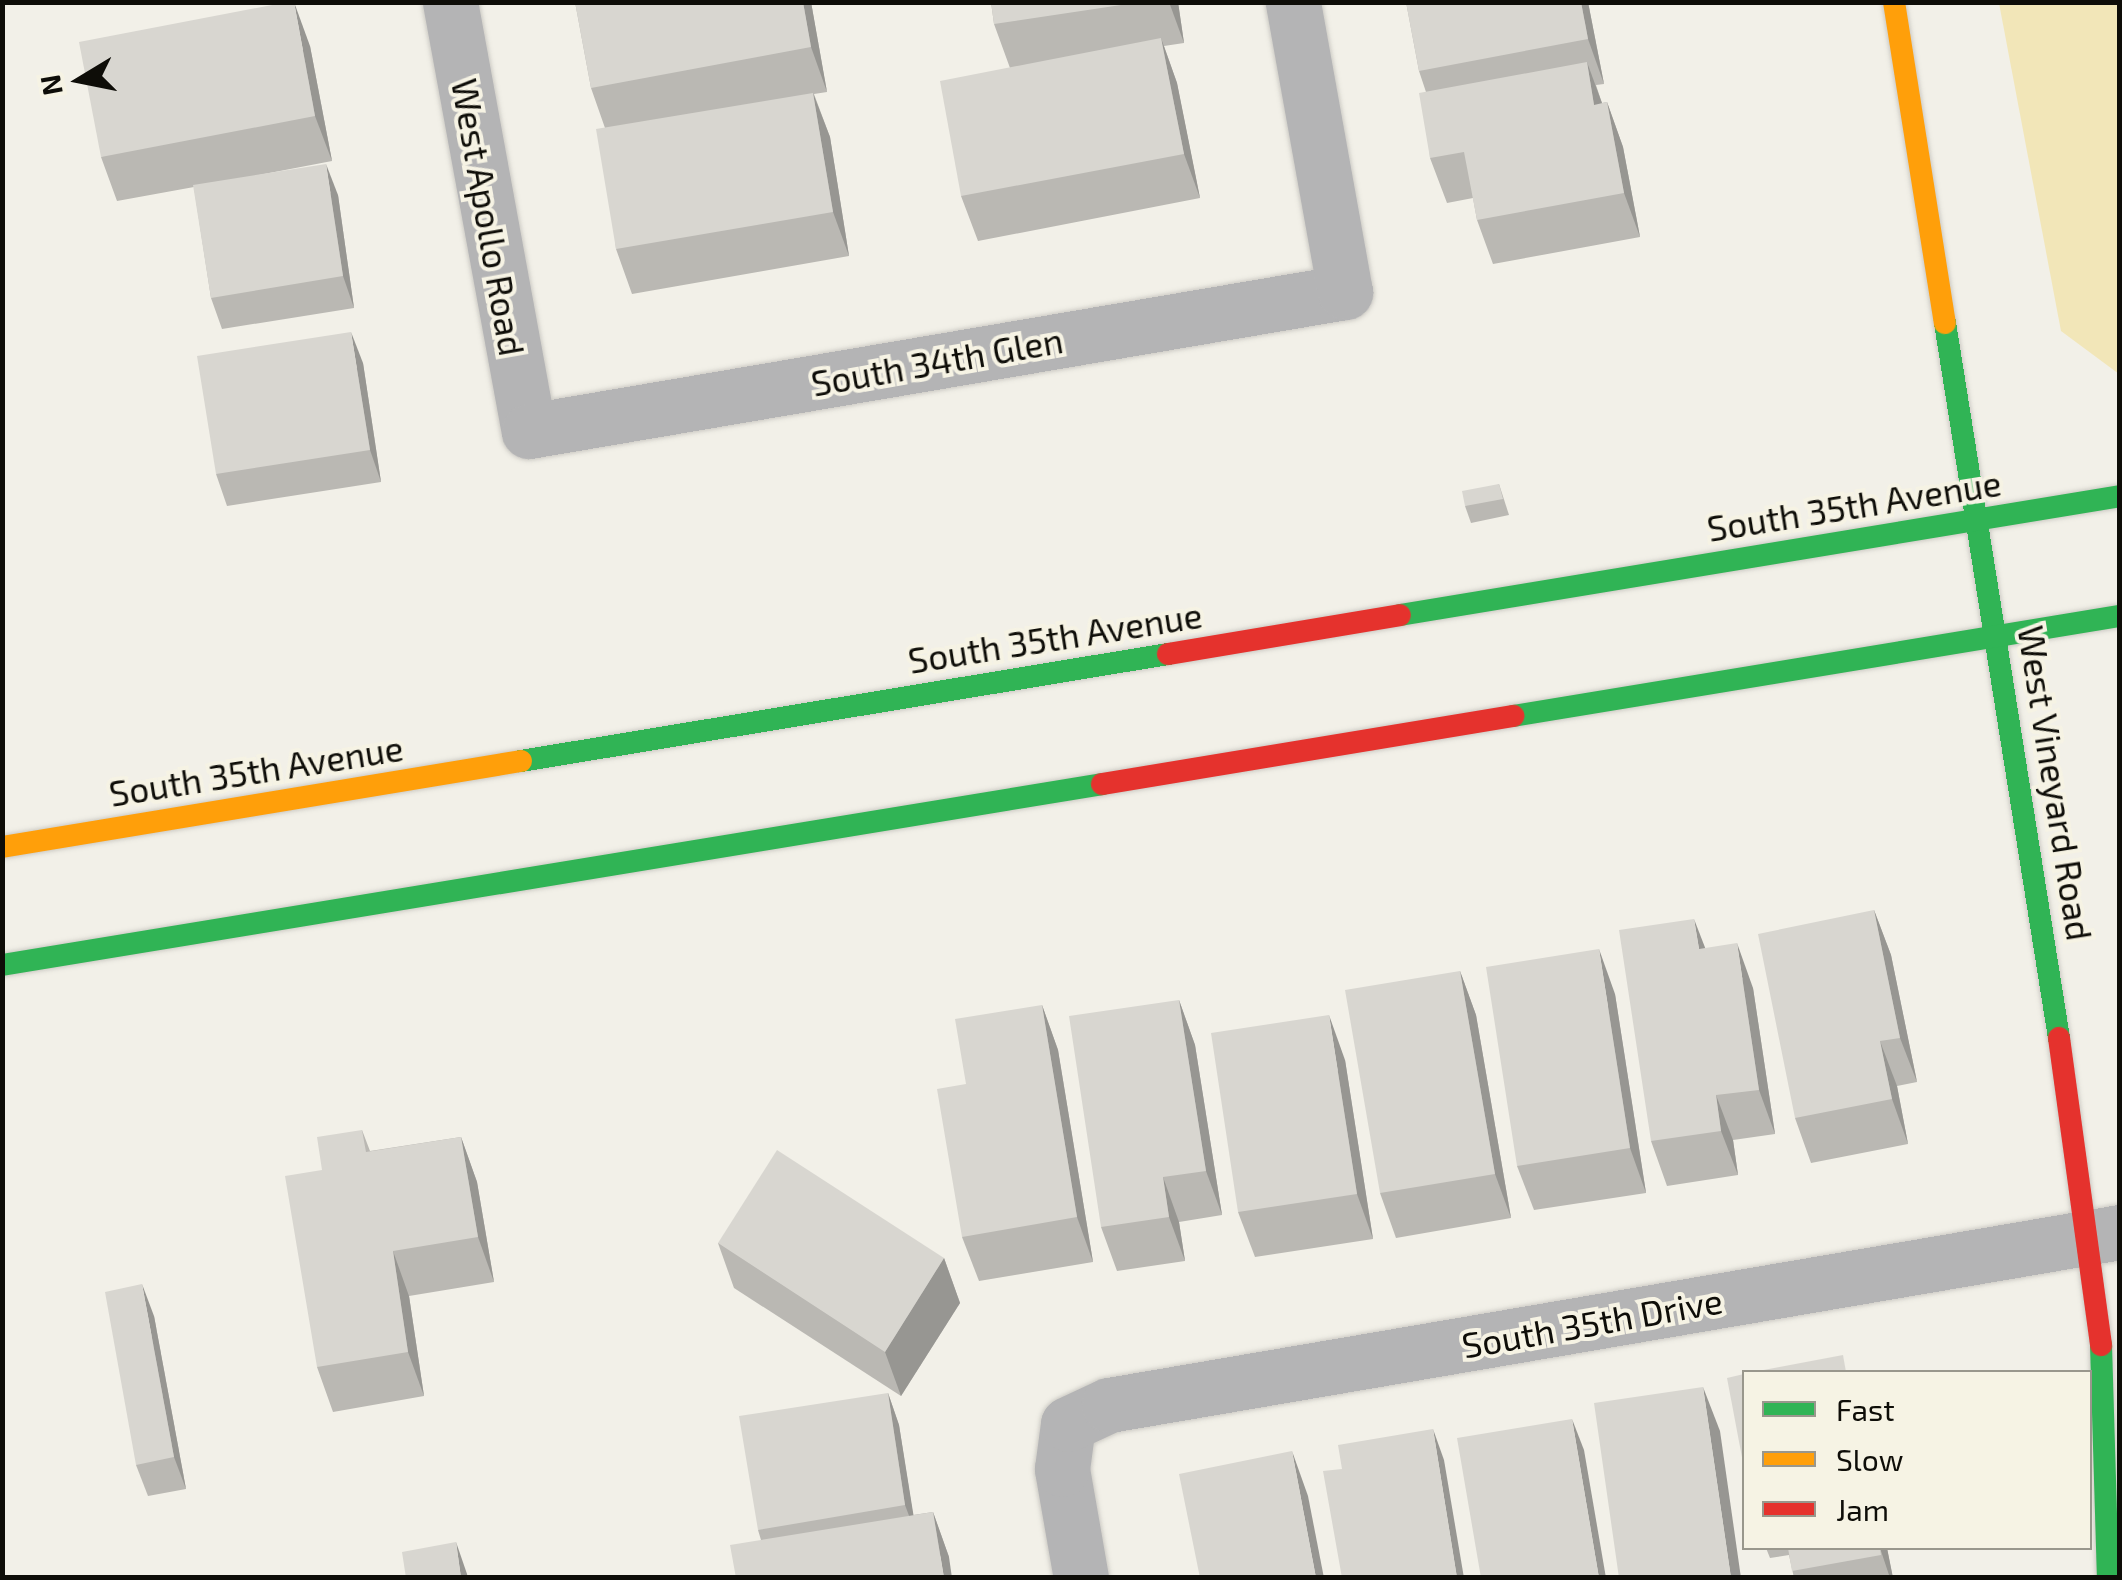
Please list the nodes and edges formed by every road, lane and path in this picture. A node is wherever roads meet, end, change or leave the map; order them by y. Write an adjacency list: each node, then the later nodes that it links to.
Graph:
1 (450, 2): 4 (street, West Apollo Road)
2 (1293, 2): 4 (street, South 34th Glen)
3 (1894, 2): 6 (main road, West Vineyard Road)
4 (528, 430)
5 (2120, 496): 6 (main road, South 35th Avenue)
6 (1980, 520): 8 (main road, West Vineyard Road); 9 (main road, South 35th Avenue)
7 (2120, 616): 8 (main road)
8 (1998, 637): 10 (main road); 11 (main road, West Vineyard Road)
9 (2, 847)
10 (2, 966)
11 (2105, 1234): 12 (street, South 35th Drive); 13 (main road, West Vineyard Road)
12 (1081, 1578)
13 (2108, 1578)

